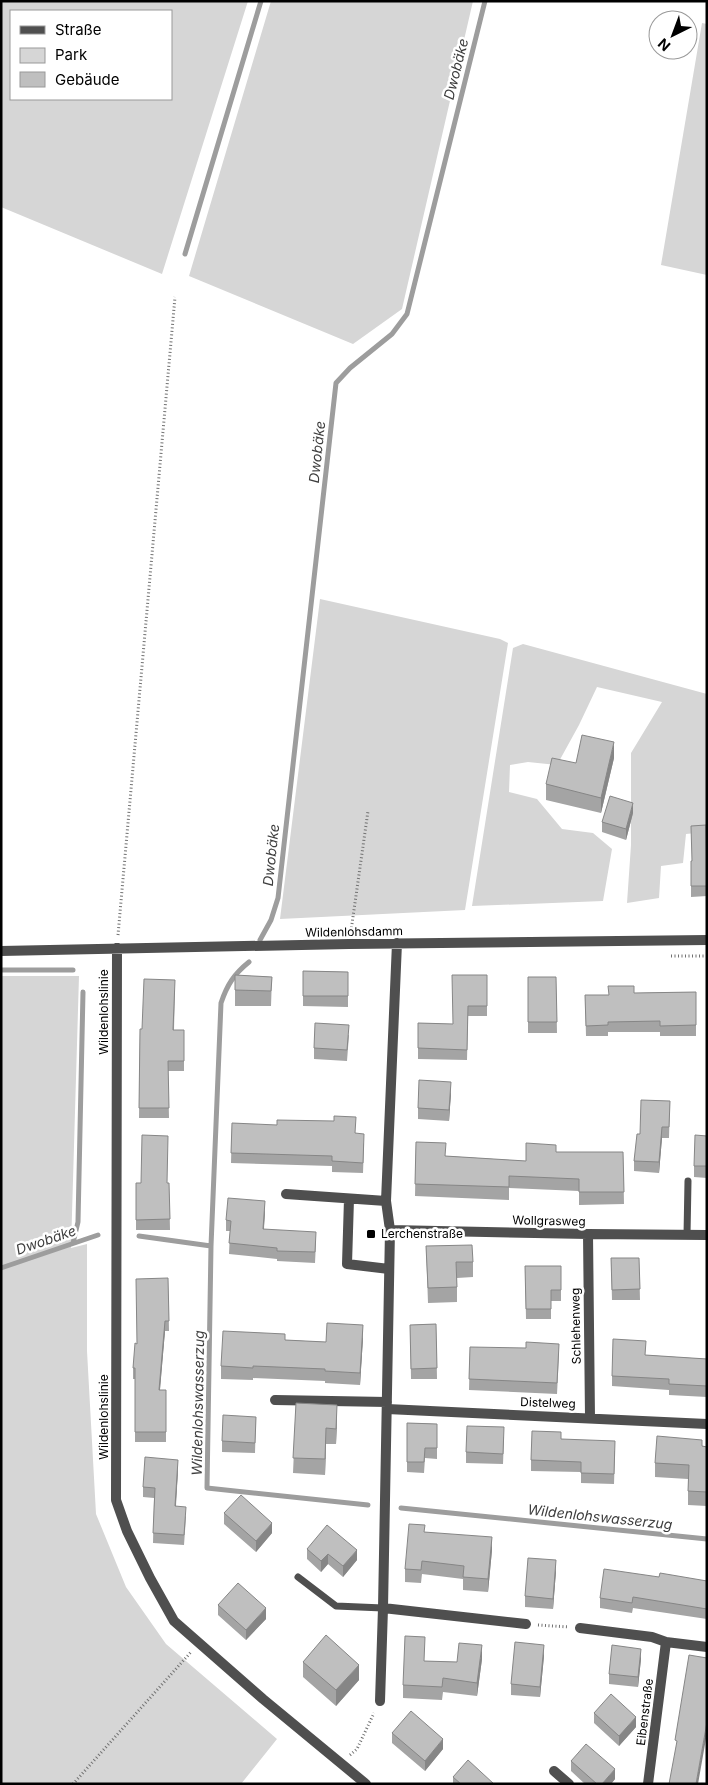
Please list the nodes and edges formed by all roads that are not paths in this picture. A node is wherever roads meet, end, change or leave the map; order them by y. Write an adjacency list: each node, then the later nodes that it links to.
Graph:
1 (707, 940): 2 (street, Wildenlohsdamm)
2 (397, 943): 3 (street, Wildenlohsdamm); 8 (street)
3 (117, 948): 4 (street, Wildenlohsdamm); 26 (street, Wildenlohslinie)
4 (1, 951)
5 (688, 1181): 11 (lane)
6 (286, 1194): 7 (street)
7 (349, 1199): 8 (street); 13 (street)
8 (386, 1202): 9 (street)
9 (390, 1230): 10 (street, Wollgrasweg); 13 (street)
10 (588, 1234): 11 (street, Wollgrasweg); 16 (street, Schlehenweg)
11 (687, 1234): 12 (street, Wollgrasweg)
12 (707, 1235)
13 (389, 1269): 15 (street)
14 (275, 1400): 15 (street)
15 (387, 1405): 16 (street, Distelweg); 19 (street)
16 (590, 1417): 17 (street, Distelweg)
17 (707, 1424)
18 (298, 1577): 19 (lane)
19 (383, 1608): 20 (street); 24 (street)
20 (526, 1624)
21 (580, 1628): 22 (street)
22 (666, 1642): 23 (street); 28 (street, Eibenstraße)
23 (707, 1647)
24 (380, 1701)
25 (554, 1771): 27 (street)
26 (366, 1784)
27 (569, 1784)
28 (648, 1784)

